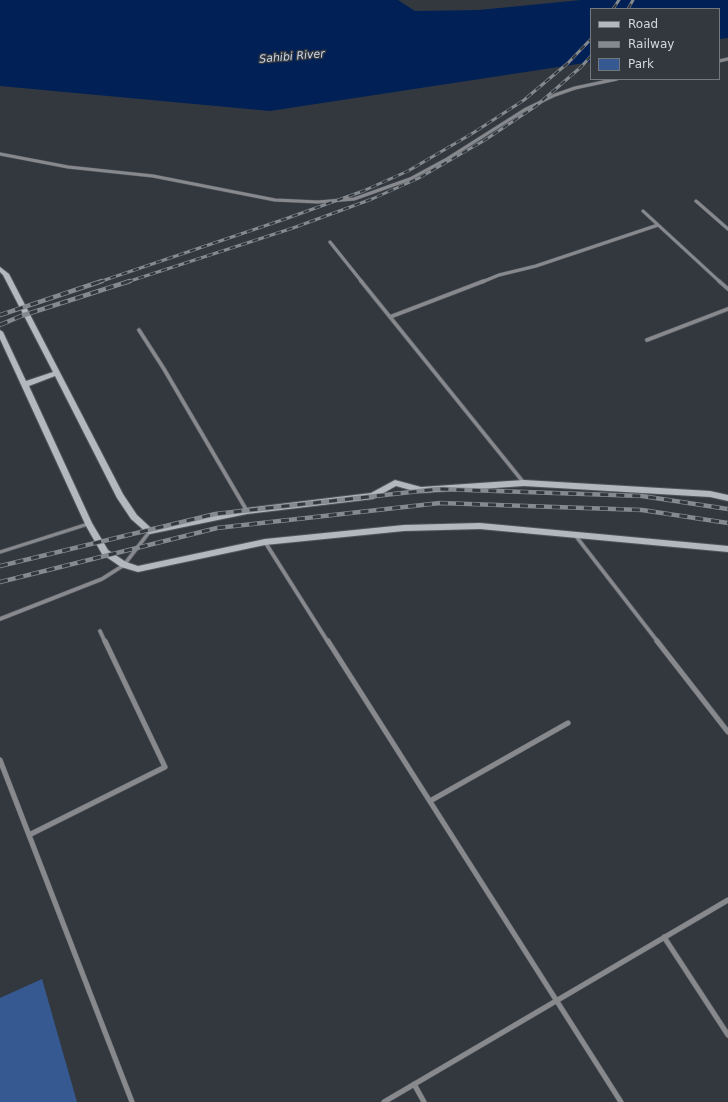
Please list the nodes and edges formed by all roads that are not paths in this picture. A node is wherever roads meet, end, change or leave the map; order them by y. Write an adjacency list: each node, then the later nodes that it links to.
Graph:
1 (612, 80): 2 (street)
2 (0, 154)
3 (696, 201): 6 (street)
4 (643, 211): 5 (street)
5 (658, 225): 9 (street); 11 (street)
6 (728, 229)
7 (330, 242): 11 (street)
8 (0, 269): 16 (street)
9 (728, 289)
10 (728, 309): 14 (street)
11 (390, 317): 18 (street)
12 (139, 330): 20 (street)
13 (0, 332): 15 (street)
14 (647, 340)
15 (3, 345): 17 (street)
16 (57, 373): 17 (street); 22 (street)
17 (24, 385): 21 (street)
18 (524, 483): 19 (street); 20 (street)
19 (728, 498)
20 (247, 512): 22 (street)
21 (89, 524): 26 (lane); 27 (street)
22 (150, 531): 27 (street)
23 (575, 534): 24 (street); 25 (street); 31 (street)
24 (265, 542): 27 (street); 33 (street)
25 (728, 549)
26 (0, 552)
27 (124, 565): 28 (street)
28 (0, 619)
29 (100, 631): 34 (street)
30 (568, 723): 33 (street)
31 (728, 732)
32 (0, 760): 34 (street)
33 (430, 801): 37 (street)
34 (29, 836): 40 (street)
35 (728, 900): 36 (street)
36 (664, 937): 37 (street); 38 (street)
37 (557, 1000): 39 (street); 43 (street)
38 (728, 1035)
39 (414, 1084): 41 (street); 42 (street)
40 (132, 1102)
41 (384, 1102)
42 (424, 1102)
43 (621, 1102)

